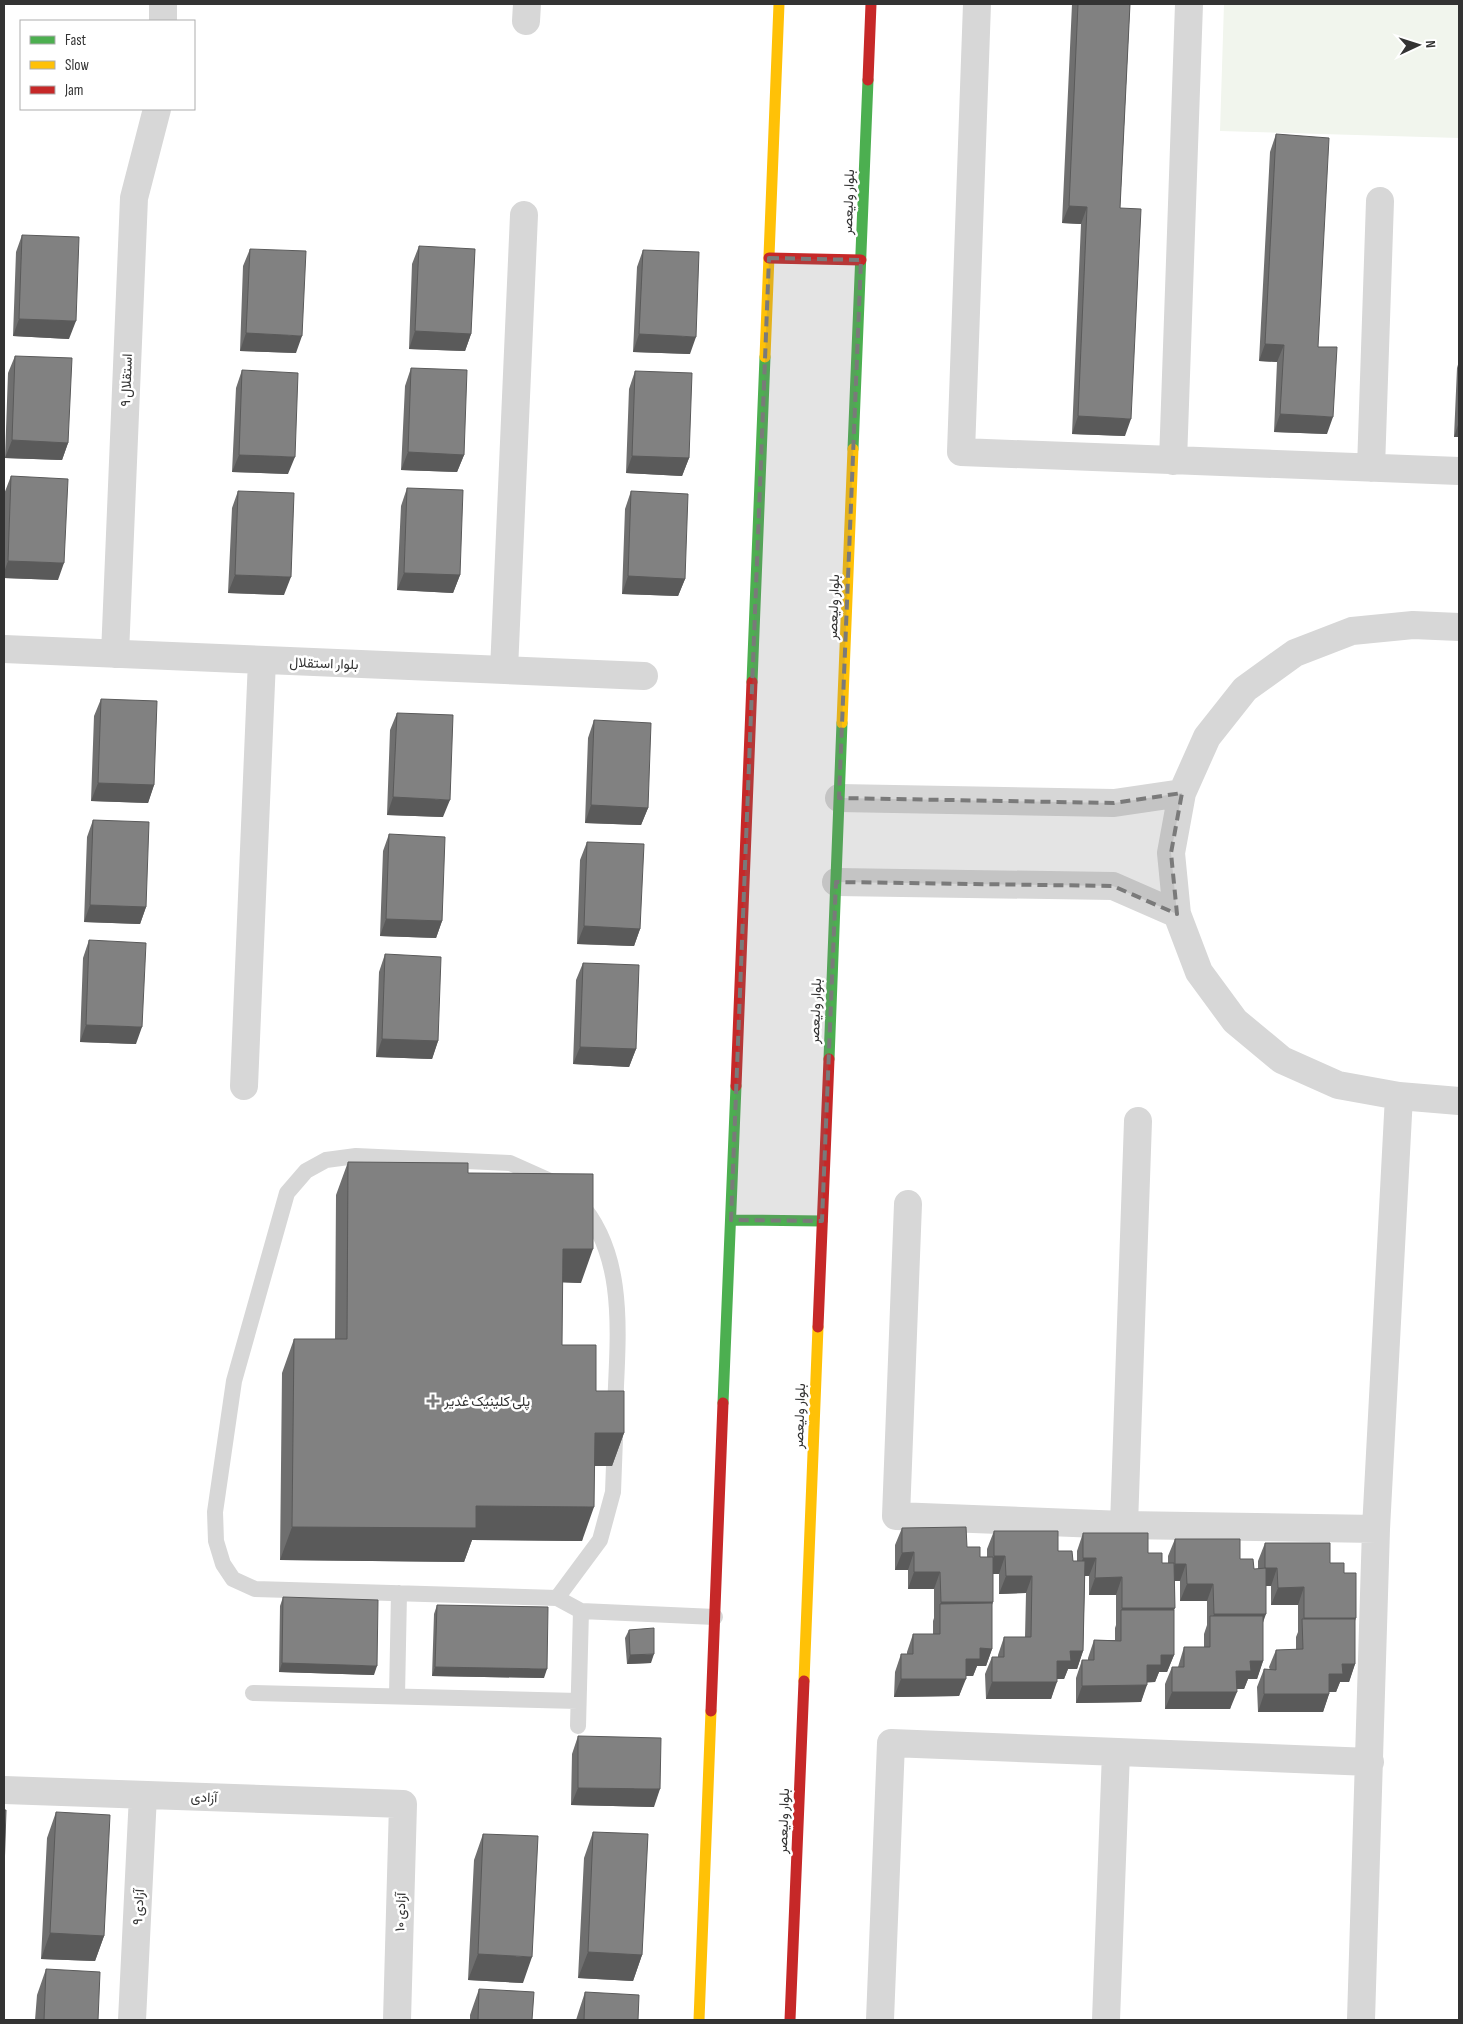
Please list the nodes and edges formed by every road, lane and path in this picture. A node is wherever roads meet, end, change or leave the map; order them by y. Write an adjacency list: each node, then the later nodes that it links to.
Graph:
1 (163, 4): 6 (street)
2 (779, 4): 10 (street)
3 (871, 4): 11 (street, بلوار ولیعصر)
4 (977, 4): 12 (street)
5 (1189, 4): 12 (street)
6 (163, 20)
7 (158, 110): 17 (street, استقلال ۹)
8 (1380, 201): 13 (street)
9 (524, 215): 19 (street)
10 (769, 258): 11 (street); 30 (street)
11 (861, 260): 22 (street, بلوار ولیعصر)
12 (1173, 461): 13 (street)
13 (1371, 468): 14 (street)
14 (1459, 471)
15 (1459, 627): 21 (street)
16 (4, 649): 17 (street, بلوار استقلال)
17 (115, 654): 18 (street, بلوار استقلال)
18 (262, 660): 19 (street, بلوار استقلال); 25 (street)
19 (504, 670): 20 (street, بلوار استقلال)
20 (644, 676)
21 (1182, 793): 22 (street); 24 (street)
22 (839, 798): 23 (street, بلوار ولیعصر)
23 (836, 882): 24 (street); 31 (street, بلوار ولیعصر)
24 (1178, 914): 26 (street)
25 (244, 1086)
26 (1399, 1096): 27 (street); 33 (street)
27 (1459, 1101)
28 (1138, 1122): 32 (street)
29 (908, 1204): 32 (street)
30 (731, 1220): 31 (street); 37 (street)
31 (822, 1221): 50 (street, بلوار ولیعصر)
32 (1124, 1525): 33 (street)
33 (1376, 1529): 43 (street)
34 (399, 1593): 35 (lane); 35 (lane); 39 (lane)
35 (557, 1598): 36 (lane)
36 (580, 1611): 37 (lane); 40 (lane)
37 (715, 1617): 49 (street)
38 (253, 1693): 39 (lane)
39 (397, 1696): 40 (lane)
40 (578, 1701): 41 (lane)
41 (578, 1726)
42 (1116, 1752): 43 (street); 51 (street); 52 (street)
43 (1370, 1762): 53 (street)
44 (4, 1790): 45 (street, آزادی)
45 (143, 1795): 46 (street, آزادی); 47 (street, آزادی ۹)
46 (403, 1804): 48 (street, آزادی ۱۰)
47 (132, 2020)
48 (397, 2020)
49 (699, 2020)
50 (790, 2020)
51 (880, 2020)
52 (1106, 2020)
53 (1361, 2020)

